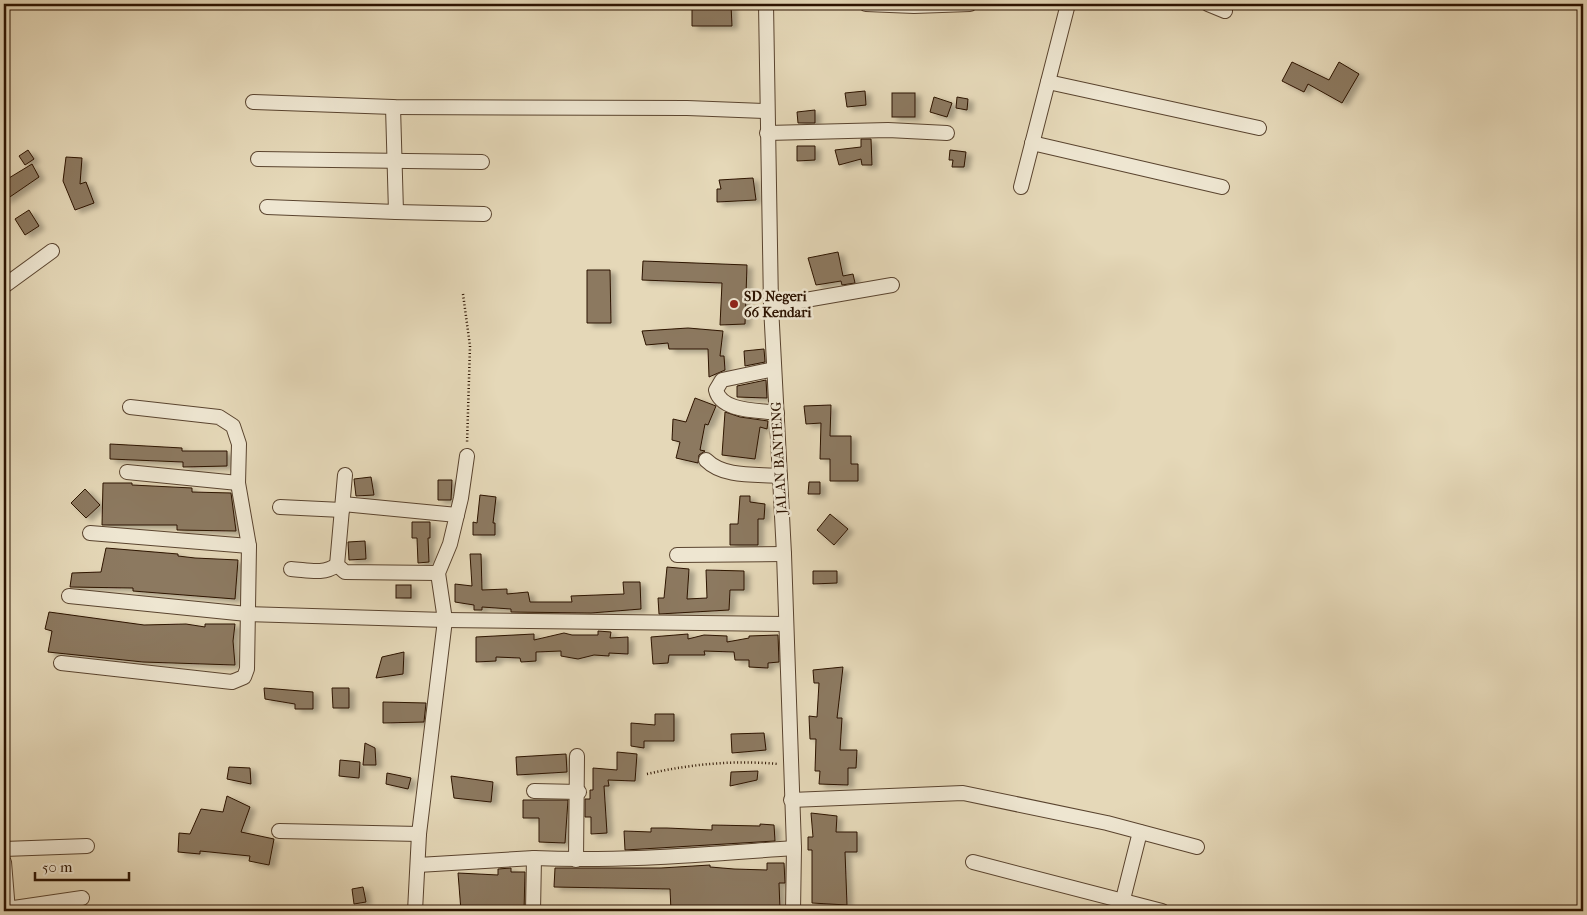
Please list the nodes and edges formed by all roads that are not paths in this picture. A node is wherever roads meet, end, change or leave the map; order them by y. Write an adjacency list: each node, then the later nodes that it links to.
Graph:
1 (766, 4): 10 (street, JALAN BANTENG)
2 (866, 4): 3 (street)
3 (970, 4)
4 (1068, 4): 7 (street)
5 (1208, 4): 6 (street)
6 (1224, 11)
7 (1048, 82): 11 (street); 14 (street)
8 (254, 102): 9 (street)
9 (393, 107): 10 (street); 16 (street)
10 (767, 111): 12 (street, JALAN BANTENG)
11 (1260, 128)
12 (767, 133): 13 (street); 26 (street, JALAN BANTENG)
13 (947, 133)
14 (1032, 143): 18 (street); 19 (street)
15 (258, 159): 16 (street)
16 (394, 161): 17 (street); 21 (street)
17 (482, 162)
18 (1021, 187)
19 (1222, 187)
20 (267, 206): 21 (street)
21 (396, 212): 22 (street)
22 (484, 214)
23 (52, 251): 25 (street)
24 (892, 285): 26 (street)
25 (4, 286)
26 (771, 306): 27 (street, JALAN BANTENG)
27 (774, 369): 29 (street, JALAN BANTENG); 29 (street)
28 (130, 408): 35 (street)
29 (777, 413): 34 (street, JALAN BANTENG)
30 (467, 456): 38 (street)
31 (706, 460): 34 (street)
32 (127, 472): 35 (street)
33 (345, 475): 37 (street)
34 (780, 476): 41 (street, JALAN BANTENG)
35 (238, 482): 40 (street)
36 (280, 507): 37 (street)
37 (343, 507): 38 (street); 43 (street)
38 (457, 515): 45 (street)
39 (90, 533): 40 (street)
40 (249, 546): 47 (street)
41 (784, 554): 42 (street); 49 (street, JALAN BANTENG)
42 (677, 555)
43 (337, 565): 44 (street); 45 (street)
44 (291, 569)
45 (438, 573): 48 (street)
46 (69, 596): 47 (street)
47 (247, 614): 48 (street); 50 (street)
48 (445, 620): 49 (street); 57 (street)
49 (785, 624): 54 (street, JALAN BANTENG)
50 (61, 663)
51 (578, 756): 53 (street)
52 (534, 792): 53 (street)
53 (578, 792): 63 (street)
54 (791, 800): 56 (street); 60 (street, JALAN BANTENG)
55 (279, 831): 57 (street)
56 (1140, 832): 59 (street); 68 (street)
57 (419, 834): 66 (street)
58 (87, 846): 61 (street)
59 (1197, 847)
60 (794, 848): 63 (street); 72 (street, JALAN BANTENG)
61 (4, 849)
62 (534, 858): 63 (street); 66 (street); 71 (street)
63 (576, 860)
64 (4, 862): 69 (street)
65 (973, 862): 68 (street)
66 (418, 865): 70 (street)
67 (82, 898): 69 (street)
68 (1121, 906): 73 (street)
69 (7, 910)
70 (415, 911)
71 (533, 911)
72 (793, 911)
73 (1162, 911)

